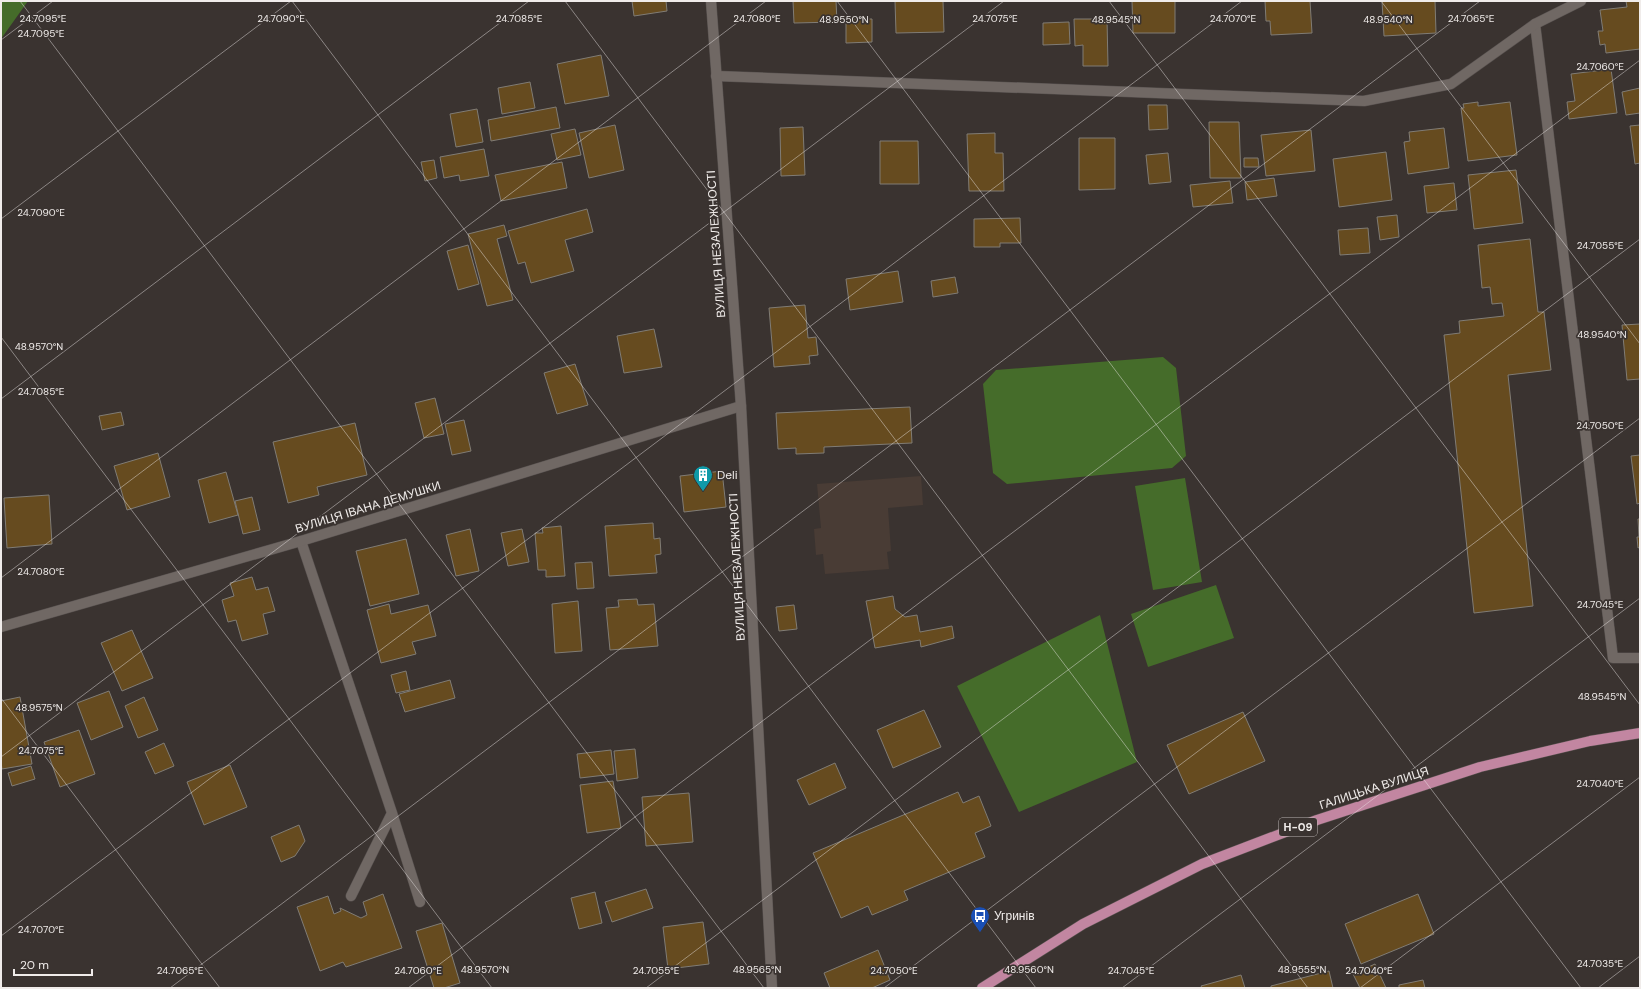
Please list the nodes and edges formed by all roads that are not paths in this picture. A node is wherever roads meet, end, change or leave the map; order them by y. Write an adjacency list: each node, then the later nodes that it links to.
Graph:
1 (711, 1): 4 (street, ВУЛИЦЯ НЕЗАЛЕЖНОСТІ)
2 (1581, 1): 3 (street)
3 (1535, 24): 4 (street); 8 (street)
4 (716, 76): 5 (street, ВУЛИЦЯ НЕЗАЛЕЖНОСТІ)
5 (741, 406): 6 (street, ВУЛИЦЯ ІВАНА ДЕМУШКИ); 13 (street, ВУЛИЦЯ НЕЗАЛЕЖНОСТІ)
6 (301, 541): 7 (street, ВУЛИЦЯ ІВАНА ДЕМУШКИ); 10 (street)
7 (1, 627)
8 (1640, 658)
9 (1640, 733): 14 (main road, ГАЛИЦЬКА ВУЛИЦЯ / Н-09)
10 (392, 813): 11 (street); 12 (street)
11 (351, 896)
12 (420, 902)
13 (772, 988)
14 (982, 988)

